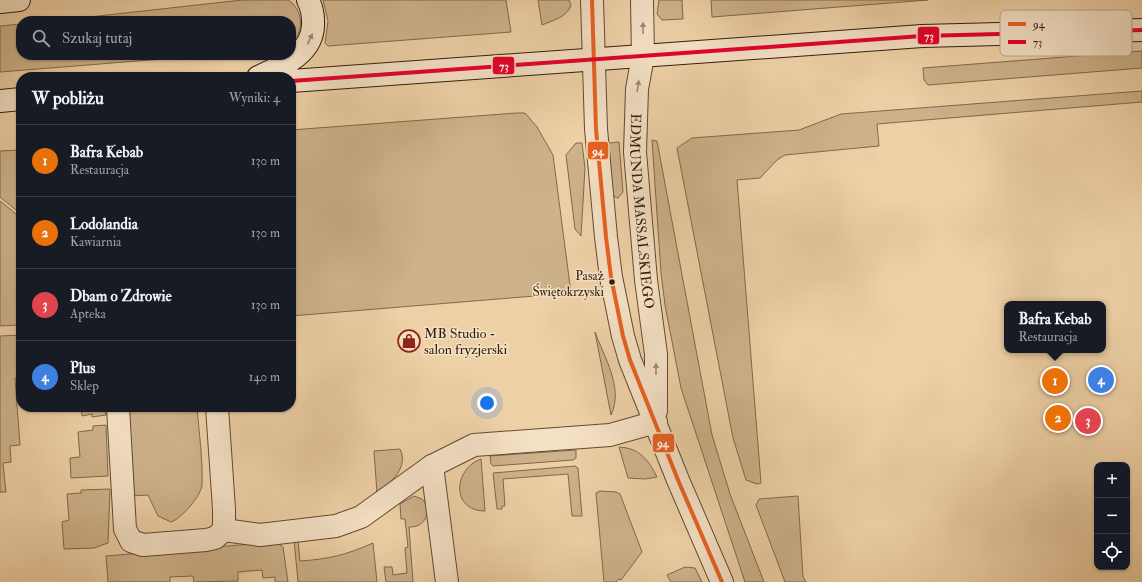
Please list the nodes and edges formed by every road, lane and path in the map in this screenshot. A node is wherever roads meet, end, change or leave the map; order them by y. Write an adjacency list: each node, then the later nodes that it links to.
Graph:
1 (19, 0): 5 (street)
2 (308, 0): 10 (street, one-way to 2)
3 (592, 0): 11 (street, EDMUNDA MASSALSKIEGO)
4 (642, 0): 9 (street, EDMUNDA MASSALSKIEGO, one-way to 4)
5 (0, 2)
6 (1132, 30): 7 (street)
7 (1142, 30)
8 (1000, 34): 9 (street)
9 (643, 56): 11 (street); 19 (street, EDMUNDA MASSALSKIEGO, one-way to 9)
10 (296, 57)
11 (592, 59): 14 (street); 19 (street, EDMUNDA MASSALSKIEGO)
12 (293, 60): 13 (street, one-way to 12)
13 (268, 72)
14 (296, 81)
15 (16, 99): 16 (street)
16 (0, 100)
17 (118, 412): 21 (street)
18 (217, 412): 21 (street)
19 (656, 422): 20 (street); 23 (street, EDMUNDA MASSALSKIEGO)
20 (432, 466): 21 (street); 22 (street)
21 (224, 530)
22 (447, 582)
23 (722, 582)

